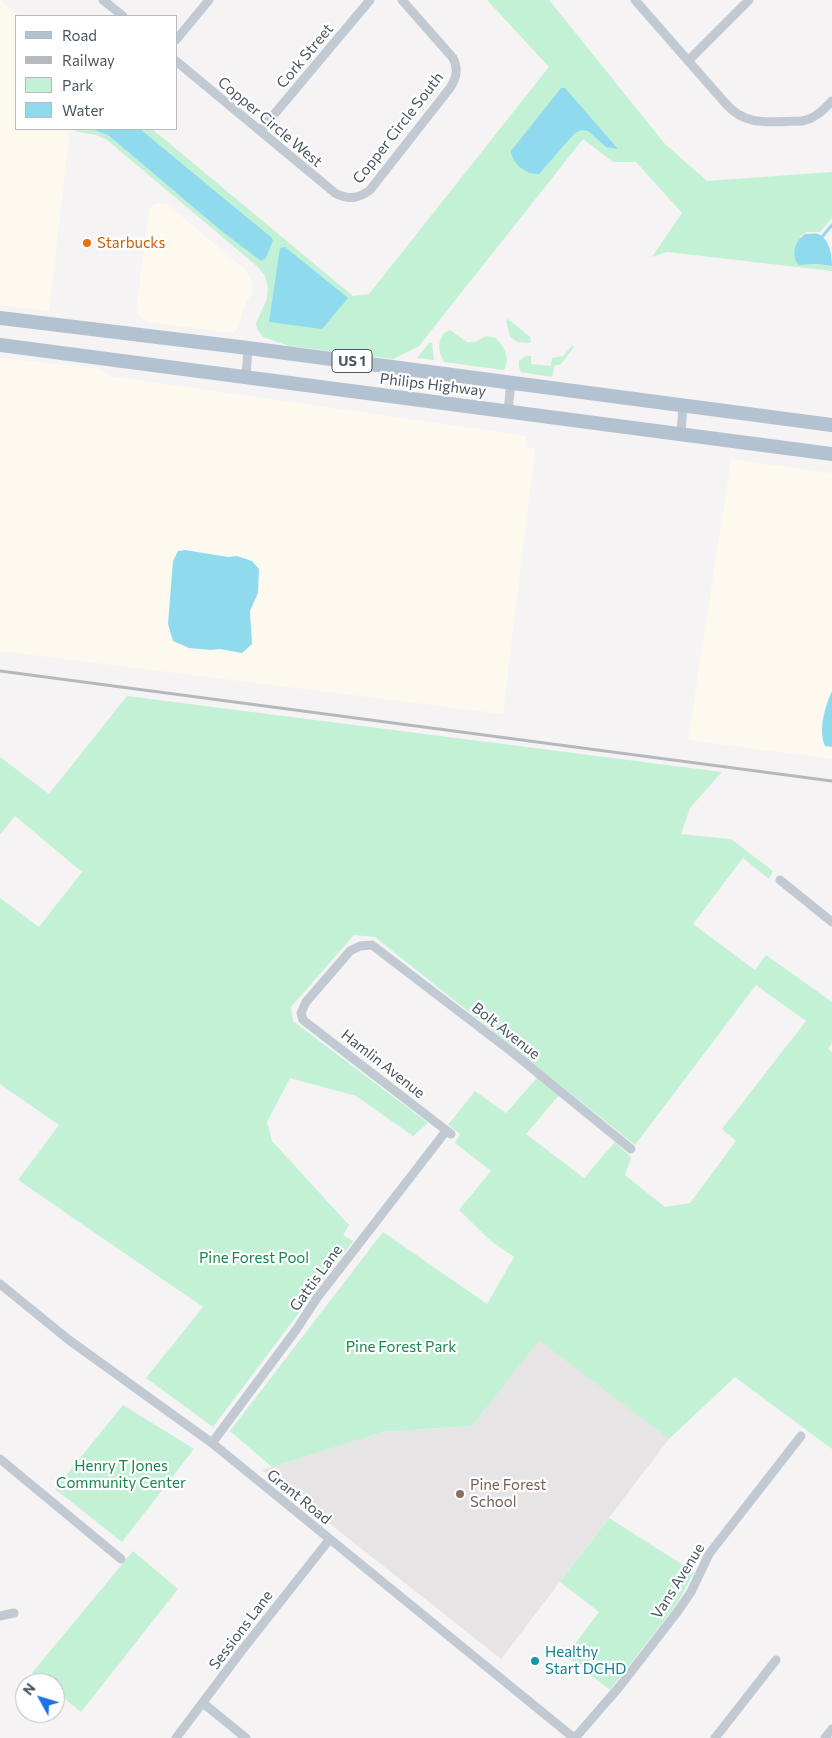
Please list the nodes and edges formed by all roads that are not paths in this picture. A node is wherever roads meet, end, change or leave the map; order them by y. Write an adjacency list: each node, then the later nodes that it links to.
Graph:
1 (103, 0): 7 (street)
2 (210, 0): 8 (street)
3 (370, 0): 12 (street, Cork Street)
4 (402, 0): 13 (street, Copper Circle South)
5 (635, 0): 9 (street)
6 (749, 0): 9 (street)
7 (122, 15)
8 (178, 38)
9 (688, 61): 11 (street)
10 (178, 63): 12 (street, Copper Circle West)
11 (832, 101)
12 (261, 130): 13 (street, Copper Circle West)
13 (350, 198)
14 (0, 318): 16 (main road, Philips Highway / US 1)
15 (0, 345): 17 (main road, Philips Highway / US 1)
16 (248, 348): 17 (street); 18 (main road, Philips Highway / US 1)
17 (246, 377): 20 (main road, Philips Highway / US 1)
18 (511, 382): 19 (main road, Philips Highway / US 1); 20 (street)
19 (683, 405): 21 (main road, Philips Highway / US 1); 22 (street)
20 (508, 411): 22 (main road, Philips Highway / US 1)
21 (832, 425)
22 (681, 434): 23 (main road, Philips Highway / US 1)
23 (832, 454)
24 (780, 880): 25 (street)
25 (832, 922)
26 (360, 946): 27 (street, Hamlin Avenue); 28 (street, Bolt Avenue)
27 (448, 1132): 31 (street, Gattis Lane)
28 (631, 1149)
29 (0, 1284): 31 (street, Grant Road)
30 (801, 1436): 42 (street, Vans Avenue)
31 (212, 1443): 33 (street, Grant Road)
32 (0, 1459): 34 (street)
33 (329, 1540): 38 (street, Sessions Lane); 42 (street, Grant Road)
34 (121, 1559)
35 (14, 1613): 36 (street)
36 (0, 1616)
37 (776, 1660): 43 (street)
38 (203, 1703): 40 (street, Sessions Lane); 41 (street)
39 (832, 1730): 44 (street)
40 (176, 1738)
41 (246, 1738)
42 (574, 1738)
43 (715, 1738)
44 (825, 1738)

